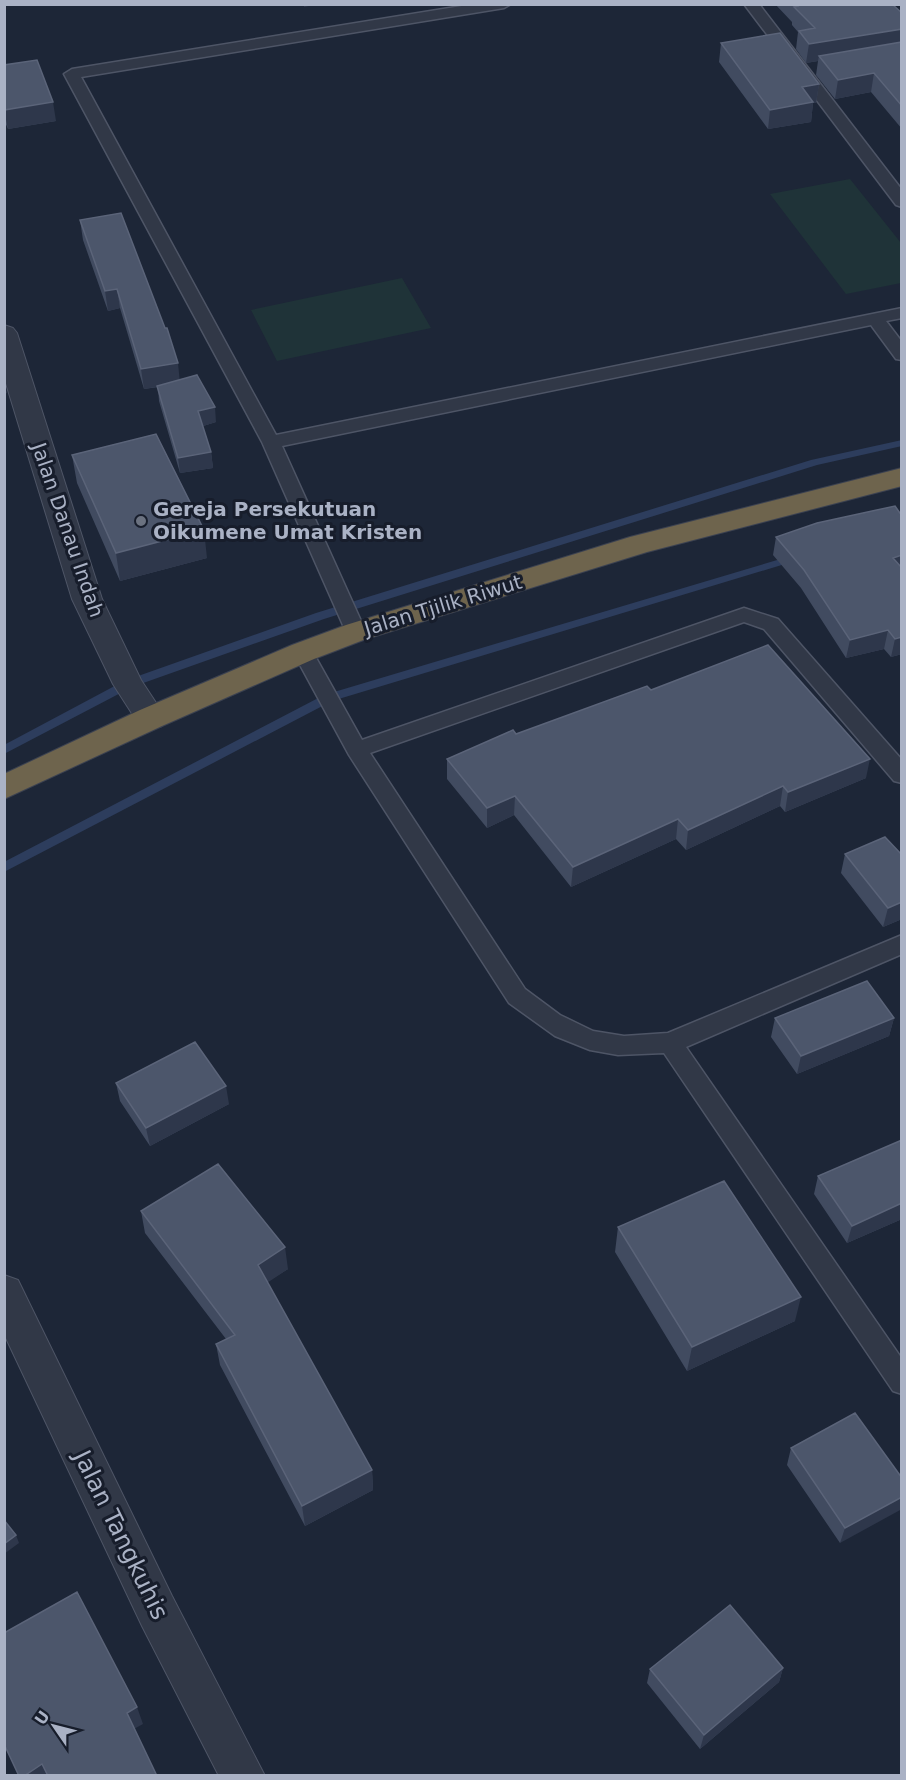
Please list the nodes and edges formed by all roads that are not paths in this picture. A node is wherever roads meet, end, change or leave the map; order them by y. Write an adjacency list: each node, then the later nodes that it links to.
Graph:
1 (504, 4): 10 (lane)
2 (751, 4): 4 (lane)
3 (902, 176): 4 (lane)
4 (884, 180): 5 (lane)
5 (902, 202)
6 (902, 313): 7 (lane)
7 (875, 318): 9 (lane); 10 (lane)
8 (4, 333): 14 (street, Jalan Danau Indah)
9 (902, 355)
10 (271, 442): 12 (lane)
11 (902, 477): 12 (highway, Jalan Tjilik Riwut)
12 (356, 632): 13 (highway, Jalan Tjilik Riwut)
13 (303, 652): 14 (highway, Jalan Tjilik Riwut); 15 (lane)
14 (151, 717): 17 (highway, Jalan Tjilik Riwut)
15 (357, 750): 16 (lane); 19 (lane)
16 (902, 775)
17 (4, 788)
18 (902, 944): 19 (lane)
19 (670, 1043): 21 (lane)
20 (4, 1292): 22 (street, Jalan Tangkuhis)
21 (902, 1382)
22 (243, 1776)

